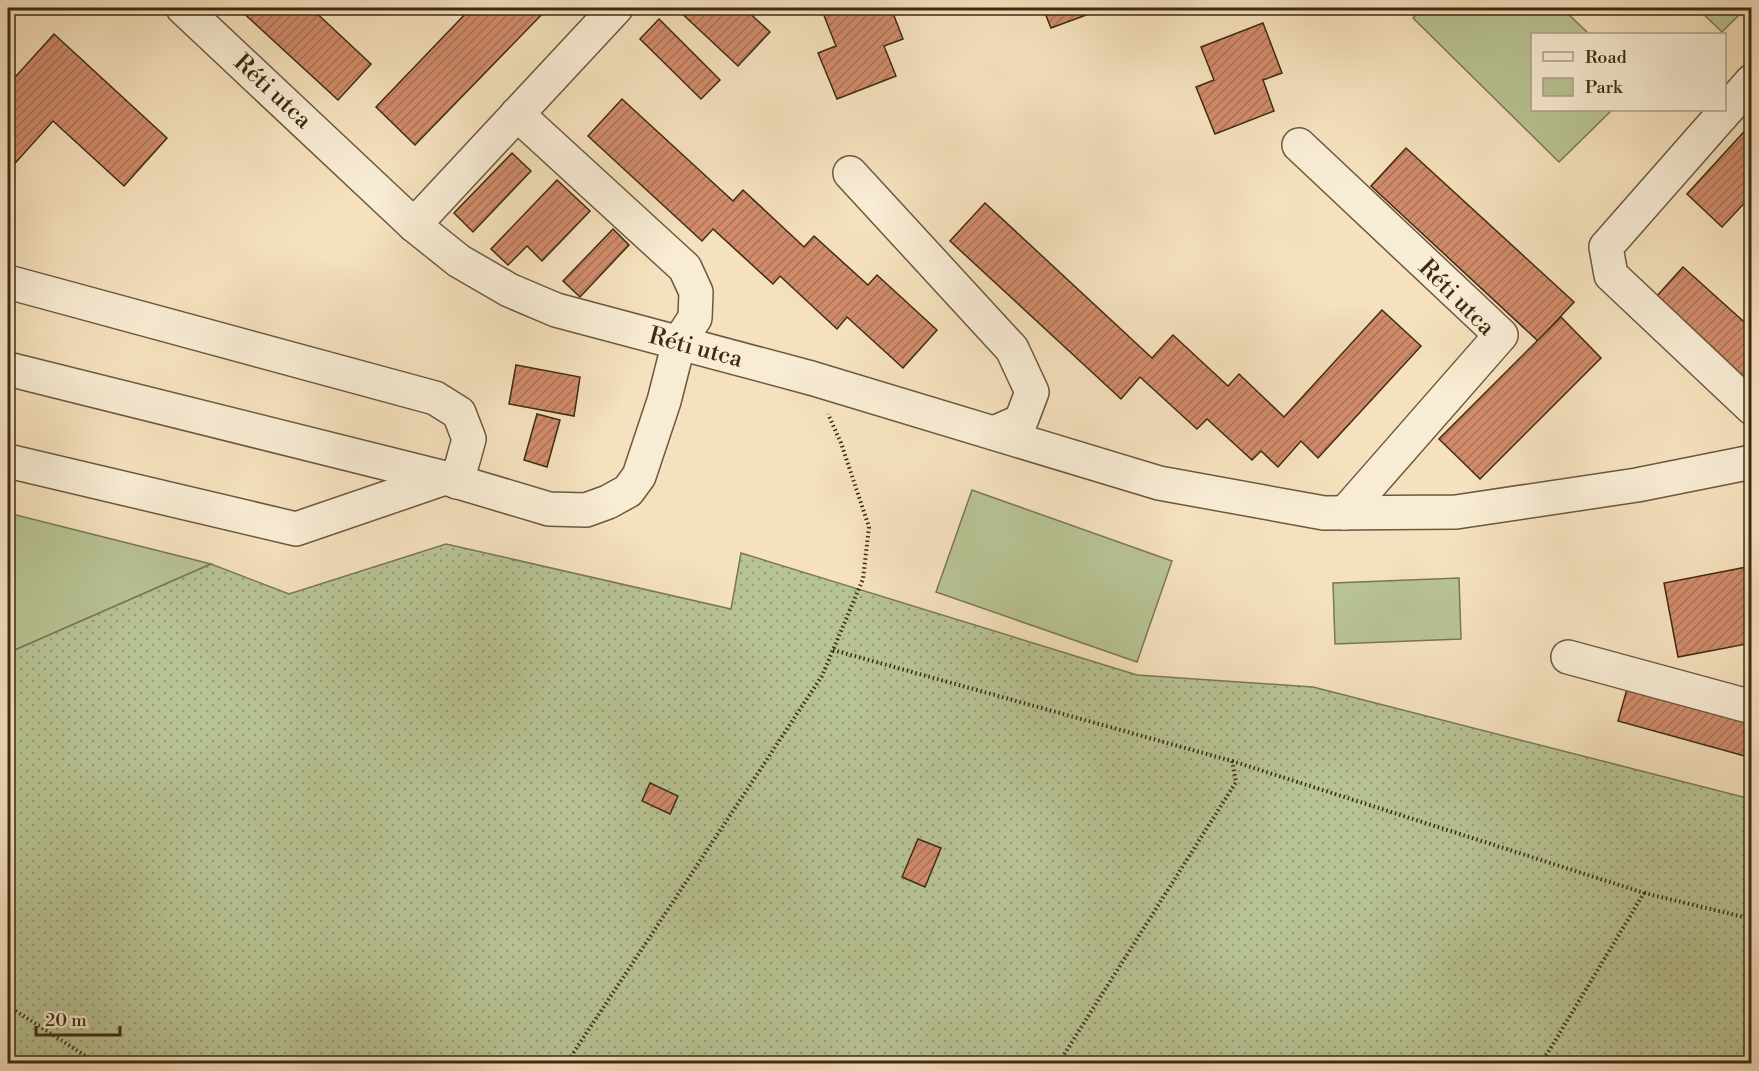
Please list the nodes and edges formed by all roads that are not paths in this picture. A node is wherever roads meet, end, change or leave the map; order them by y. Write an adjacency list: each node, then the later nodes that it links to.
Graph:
1 (183, 8): 9 (street, Réti utca)
2 (616, 8): 6 (street)
3 (1752, 81): 4 (street)
4 (1726, 111)
5 (1726, 111): 13 (street)
6 (517, 114): 9 (street); 11 (street)
7 (1299, 145): 18 (street, Réti utca)
8 (850, 173): 14 (street)
9 (414, 225): 11 (street, Réti utca)
10 (8, 282): 17 (street)
11 (679, 342): 14 (street, Réti utca); 17 (street)
12 (8, 369): 17 (street)
13 (1752, 408)
14 (994, 433): 18 (street, Réti utca)
15 (8, 461): 17 (street)
16 (1752, 462): 18 (street, Réti utca)
17 (451, 480)
18 (1345, 513)
19 (1568, 657): 20 (street)
20 (1752, 707)

